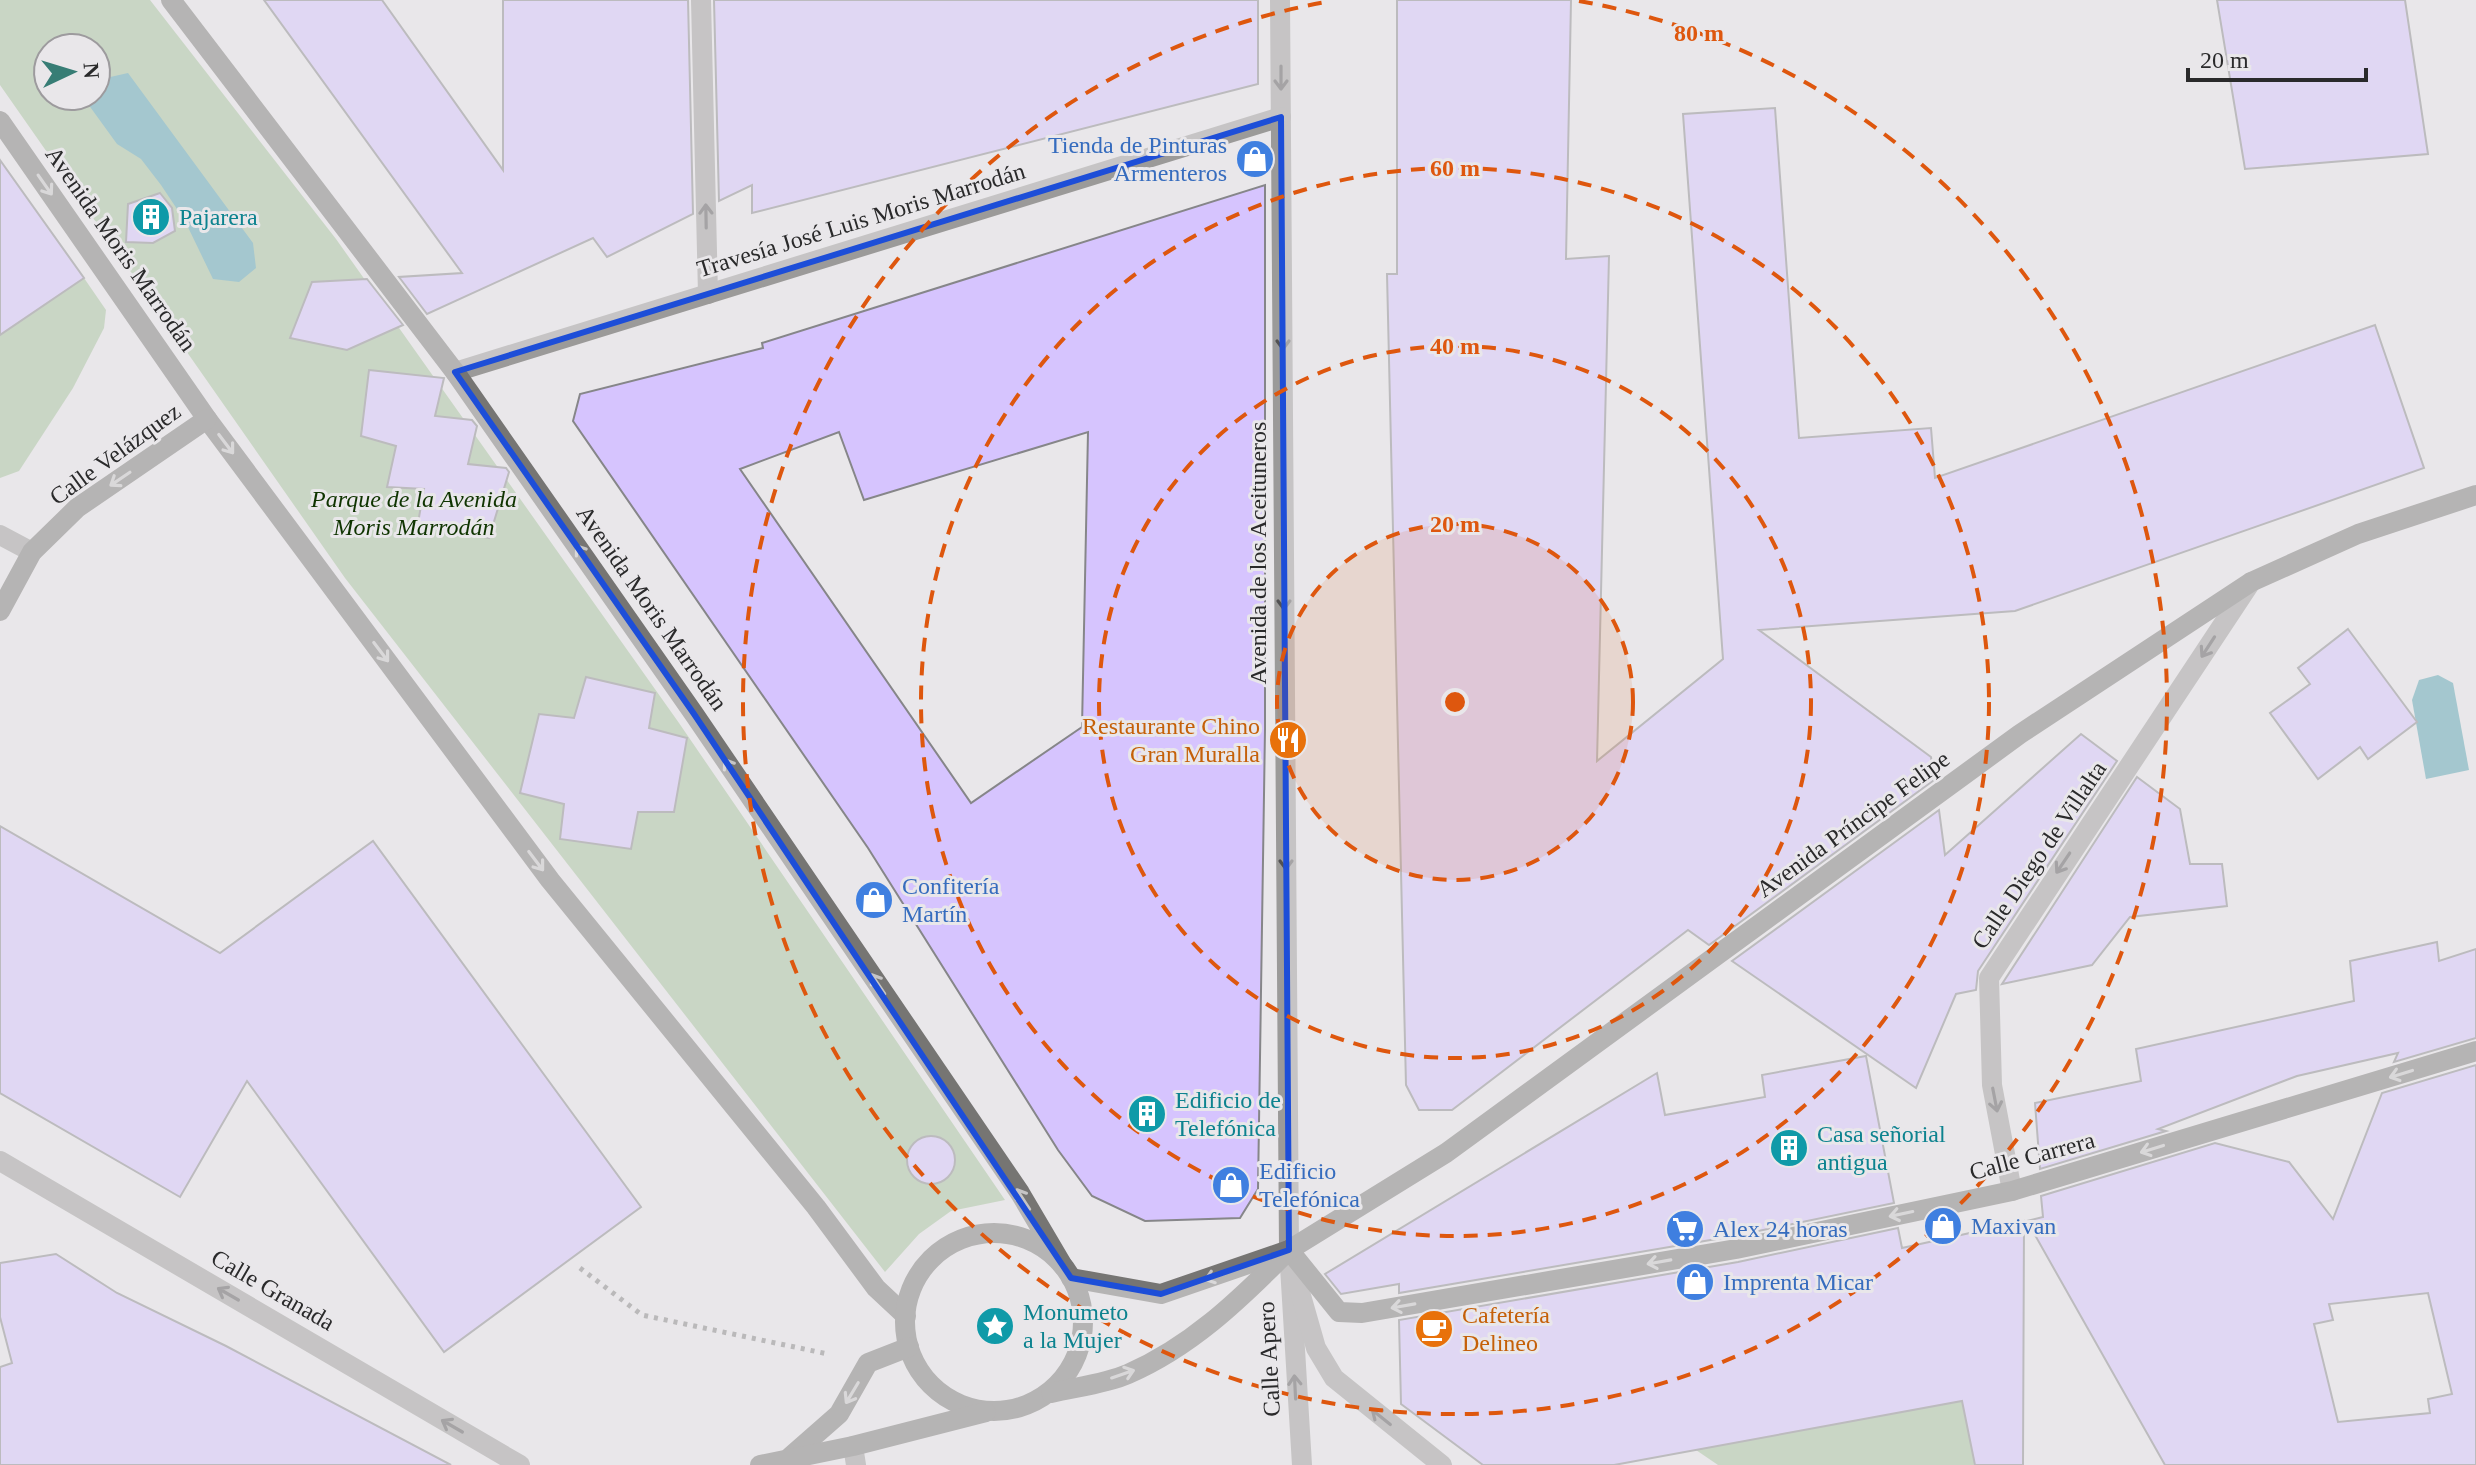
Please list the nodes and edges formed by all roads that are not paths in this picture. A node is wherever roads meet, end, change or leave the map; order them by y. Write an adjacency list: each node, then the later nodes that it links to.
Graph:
1 (171, 0): 7 (main road, Avenida Moris Marrodán)
2 (701, 0): 6 (street, one-way to 2)
3 (1280, 0): 4 (street, Avenida de los Aceituneros, one-way to 4)
4 (1281, 117): 6 (street, Travesía José Luis Moris Marrodán); 17 (street, Avenida de los Aceituneros, one-way to 17)
5 (0, 121): 8 (main road, Avenida Moris Marrodán, one-way to 8)
6 (708, 294): 7 (street, Travesía José Luis Moris Marrodán)
7 (455, 372): 18 (main road, Avenida Moris Marrodán, one-way to 7)
8 (207, 419): 11 (main road, Calle Velázquez, one-way to 11); 19 (main road, Avenida Moris Marrodán, one-way to 19)
9 (2476, 495): 12 (main road, Avenida Príncipe Felipe)
10 (0, 535): 11 (street)
11 (32, 552): 13 (main road, Calle Velázquez)
12 (2251, 582): 16 (street, Calle Diego de Villalta, one-way to 16); 17 (main road, Avenida Príncipe Felipe)
13 (0, 611)
14 (2476, 1051): 16 (main road, Calle Carrera, one-way to 16)
15 (0, 1161): 25 (street, Calle Granada, one-way to 15)
16 (2012, 1191): 17 (main road, Calle Carrera, one-way to 17)
17 (1289, 1250): 18 (main road, Avenida Príncipe Felipe, one-way to 18); 21 (main road, Avenida Príncipe Felipe, one-way to 17); 27 (street, Calle Apero, one-way to 17); 28 (street, one-way to 17)
18 (1067, 1272): 19 (main road); 21 (main road)
19 (906, 1316): 20 (main road)
20 (909, 1347): 22 (main road); 24 (main road, one-way to 24)
21 (1048, 1393): 22 (main road)
22 (988, 1411): 23 (main road)
23 (854, 1456): 24 (main road)
24 (786, 1461): 26 (main road)
25 (520, 1465)
26 (760, 1465)
27 (1302, 1465)
28 (1442, 1465)

